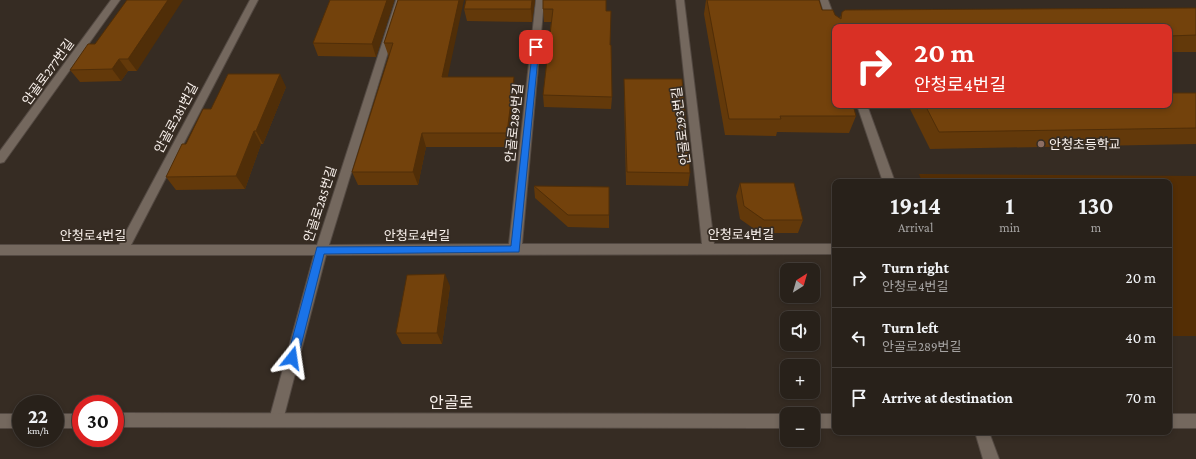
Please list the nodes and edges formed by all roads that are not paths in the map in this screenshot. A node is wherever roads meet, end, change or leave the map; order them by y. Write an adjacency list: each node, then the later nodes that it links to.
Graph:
1 (116, 0): 9 (street, 안골로277번길)
2 (254, 0): 13 (street, 안골로281번길)
3 (400, 0): 14 (street, 안골로285번길)
4 (540, 0): 15 (street, 안골로289번길)
5 (680, 0): 16 (street, 안골로293번길)
6 (824, 0): 7 (street)
7 (833, 24)
8 (863, 108): 10 (street)
9 (0, 159)
10 (888, 179)
11 (832, 249): 16 (street, 안청로4번길)
12 (0, 250): 13 (street, 안청로4번길)
13 (122, 250): 14 (street, 안청로4번길)
14 (321, 250): 15 (street, 안청로4번길); 18 (street, 안골로285번길)
15 (515, 250): 16 (street, 안청로4번길)
16 (709, 250)
17 (124, 420): 18 (street, 안골로)
18 (276, 420): 21 (street, 안골로)
19 (0, 421): 20 (street)
20 (12, 421)
21 (780, 421)
22 (820, 421): 23 (street)
23 (832, 421)
24 (1172, 421): 25 (street)
25 (1196, 421)
26 (983, 435): 27 (street)
27 (991, 459)

